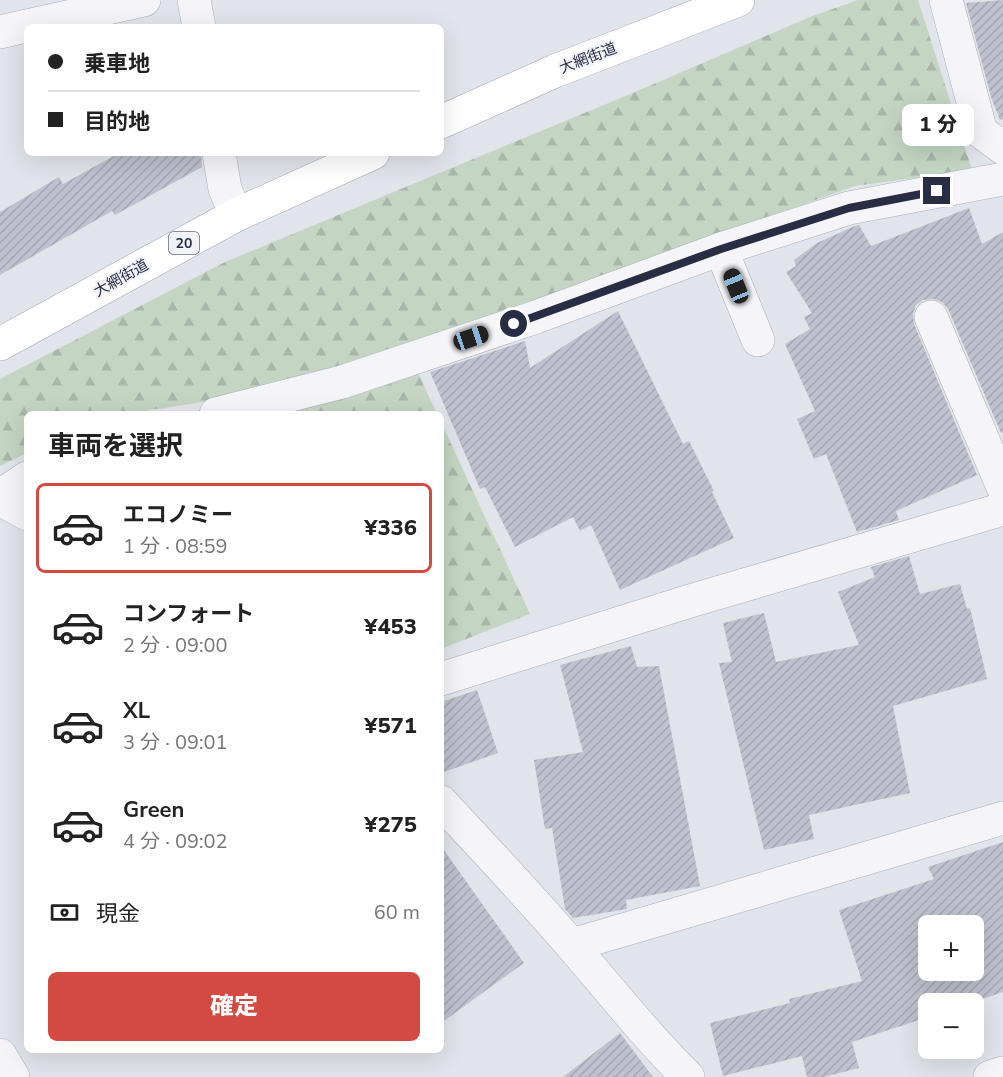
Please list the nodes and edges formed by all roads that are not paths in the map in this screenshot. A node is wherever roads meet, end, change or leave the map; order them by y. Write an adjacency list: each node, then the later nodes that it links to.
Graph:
1 (144, 0): 5 (street)
2 (194, 0): 6 (street)
3 (738, 0): 9 (main road, 大網街道)
4 (946, 0): 10 (street)
5 (36, 24)
6 (198, 24)
7 (24, 27): 8 (street)
8 (0, 32)
9 (444, 121)
10 (1003, 148)
11 (220, 156): 14 (street)
12 (366, 156): 14 (main road, 大網街道 / 20)
13 (1003, 179): 15 (street)
14 (236, 215): 18 (main road, 大網街道 / 20)
15 (721, 249): 17 (street); 19 (street)
16 (931, 317): 21 (street)
17 (758, 340)
18 (0, 344)
19 (228, 411)
20 (24, 480): 22 (street)
21 (1003, 486)
22 (0, 498): 24 (street)
23 (1003, 509): 25 (street)
24 (24, 512)
25 (444, 678)
26 (444, 805): 28 (street)
27 (1003, 818): 28 (street)
28 (572, 945): 32 (street)
29 (0, 1055): 31 (street)
30 (1003, 1073): 33 (street)
31 (13, 1077)
32 (688, 1077)
33 (990, 1077)

